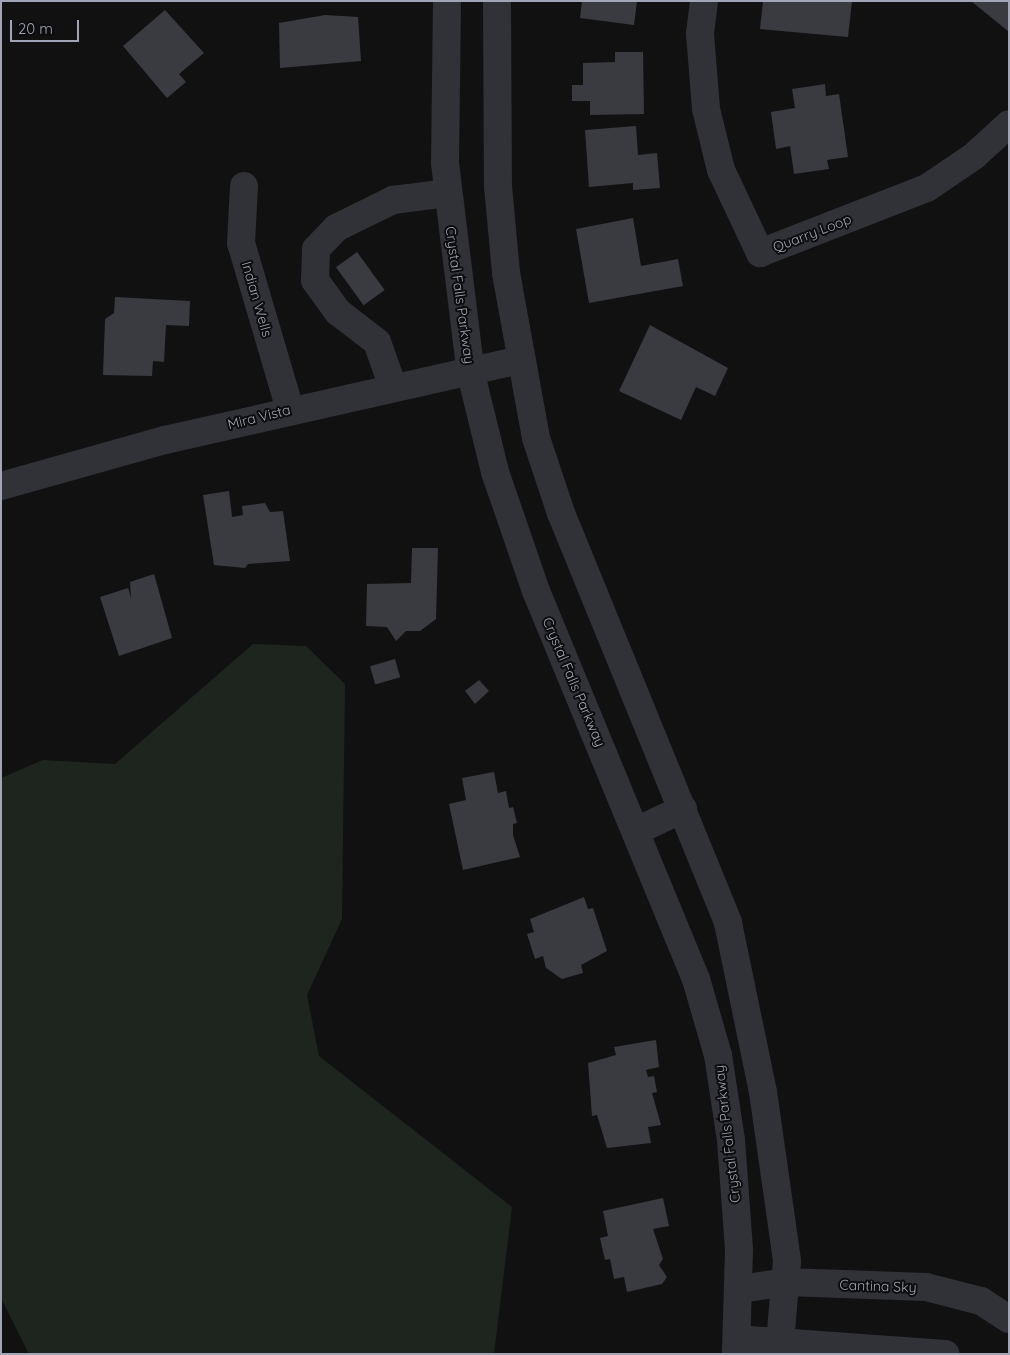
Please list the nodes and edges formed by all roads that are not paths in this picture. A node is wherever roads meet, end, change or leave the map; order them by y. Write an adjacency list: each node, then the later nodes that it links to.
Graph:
1 (447, 1): 6 (street, Crystal Falls Parkway)
2 (497, 1): 7 (street)
3 (704, 1): 4 (street, Quarry Loop)
4 (1009, 124)
5 (244, 186): 10 (street, Indian Wells)
6 (447, 194): 8 (street, Crystal Falls Parkway); 9 (street)
7 (520, 360): 8 (street, Mira Vista); 12 (street)
8 (471, 374): 9 (street, Mira Vista); 13 (street, Crystal Falls Parkway)
9 (394, 387): 10 (street, Mira Vista)
10 (290, 409): 11 (street, Mira Vista)
11 (1, 486)
12 (683, 809): 13 (street); 14 (street)
13 (636, 831): 15 (street, Crystal Falls Parkway)
14 (786, 1282): 15 (street, Cantina Sky); 16 (street, Cantina Sky); 18 (street)
15 (741, 1289): 17 (street, Crystal Falls Parkway)
16 (1009, 1319)
17 (736, 1346): 18 (street)
18 (780, 1348): 19 (street)
19 (945, 1354)

